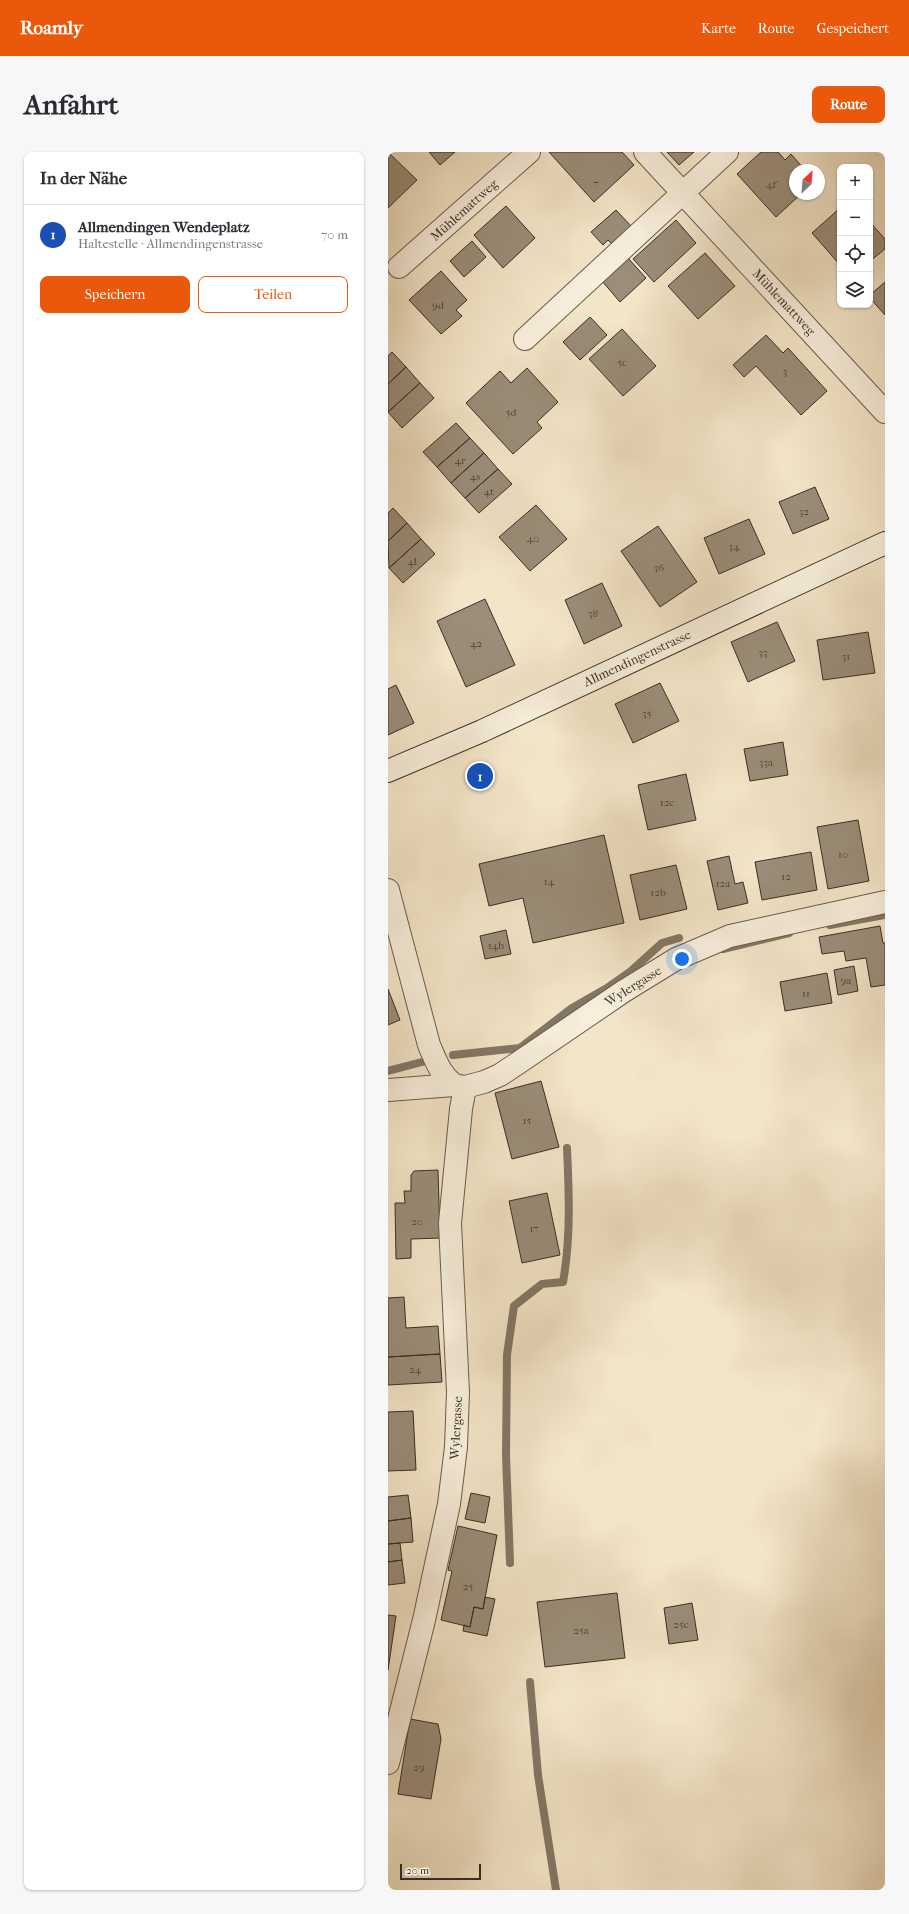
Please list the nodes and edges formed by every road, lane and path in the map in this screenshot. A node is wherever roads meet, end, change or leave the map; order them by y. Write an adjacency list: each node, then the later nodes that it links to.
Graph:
1 (529, 152): 5 (street, Mühlemattweg)
2 (645, 152): 4 (street, Mühlemattweg)
3 (726, 152): 4 (street)
4 (681, 192): 6 (street); 7 (street, Mühlemattweg)
5 (399, 268)
6 (525, 339)
7 (885, 412)
8 (885, 543): 9 (street, Allmendingenstrasse)
9 (388, 771)
10 (388, 890): 12 (street)
11 (885, 902): 12 (street, Wylergasse)
12 (459, 1086): 13 (street); 14 (street, Wylergasse)
13 (388, 1090)
14 (388, 1763)

